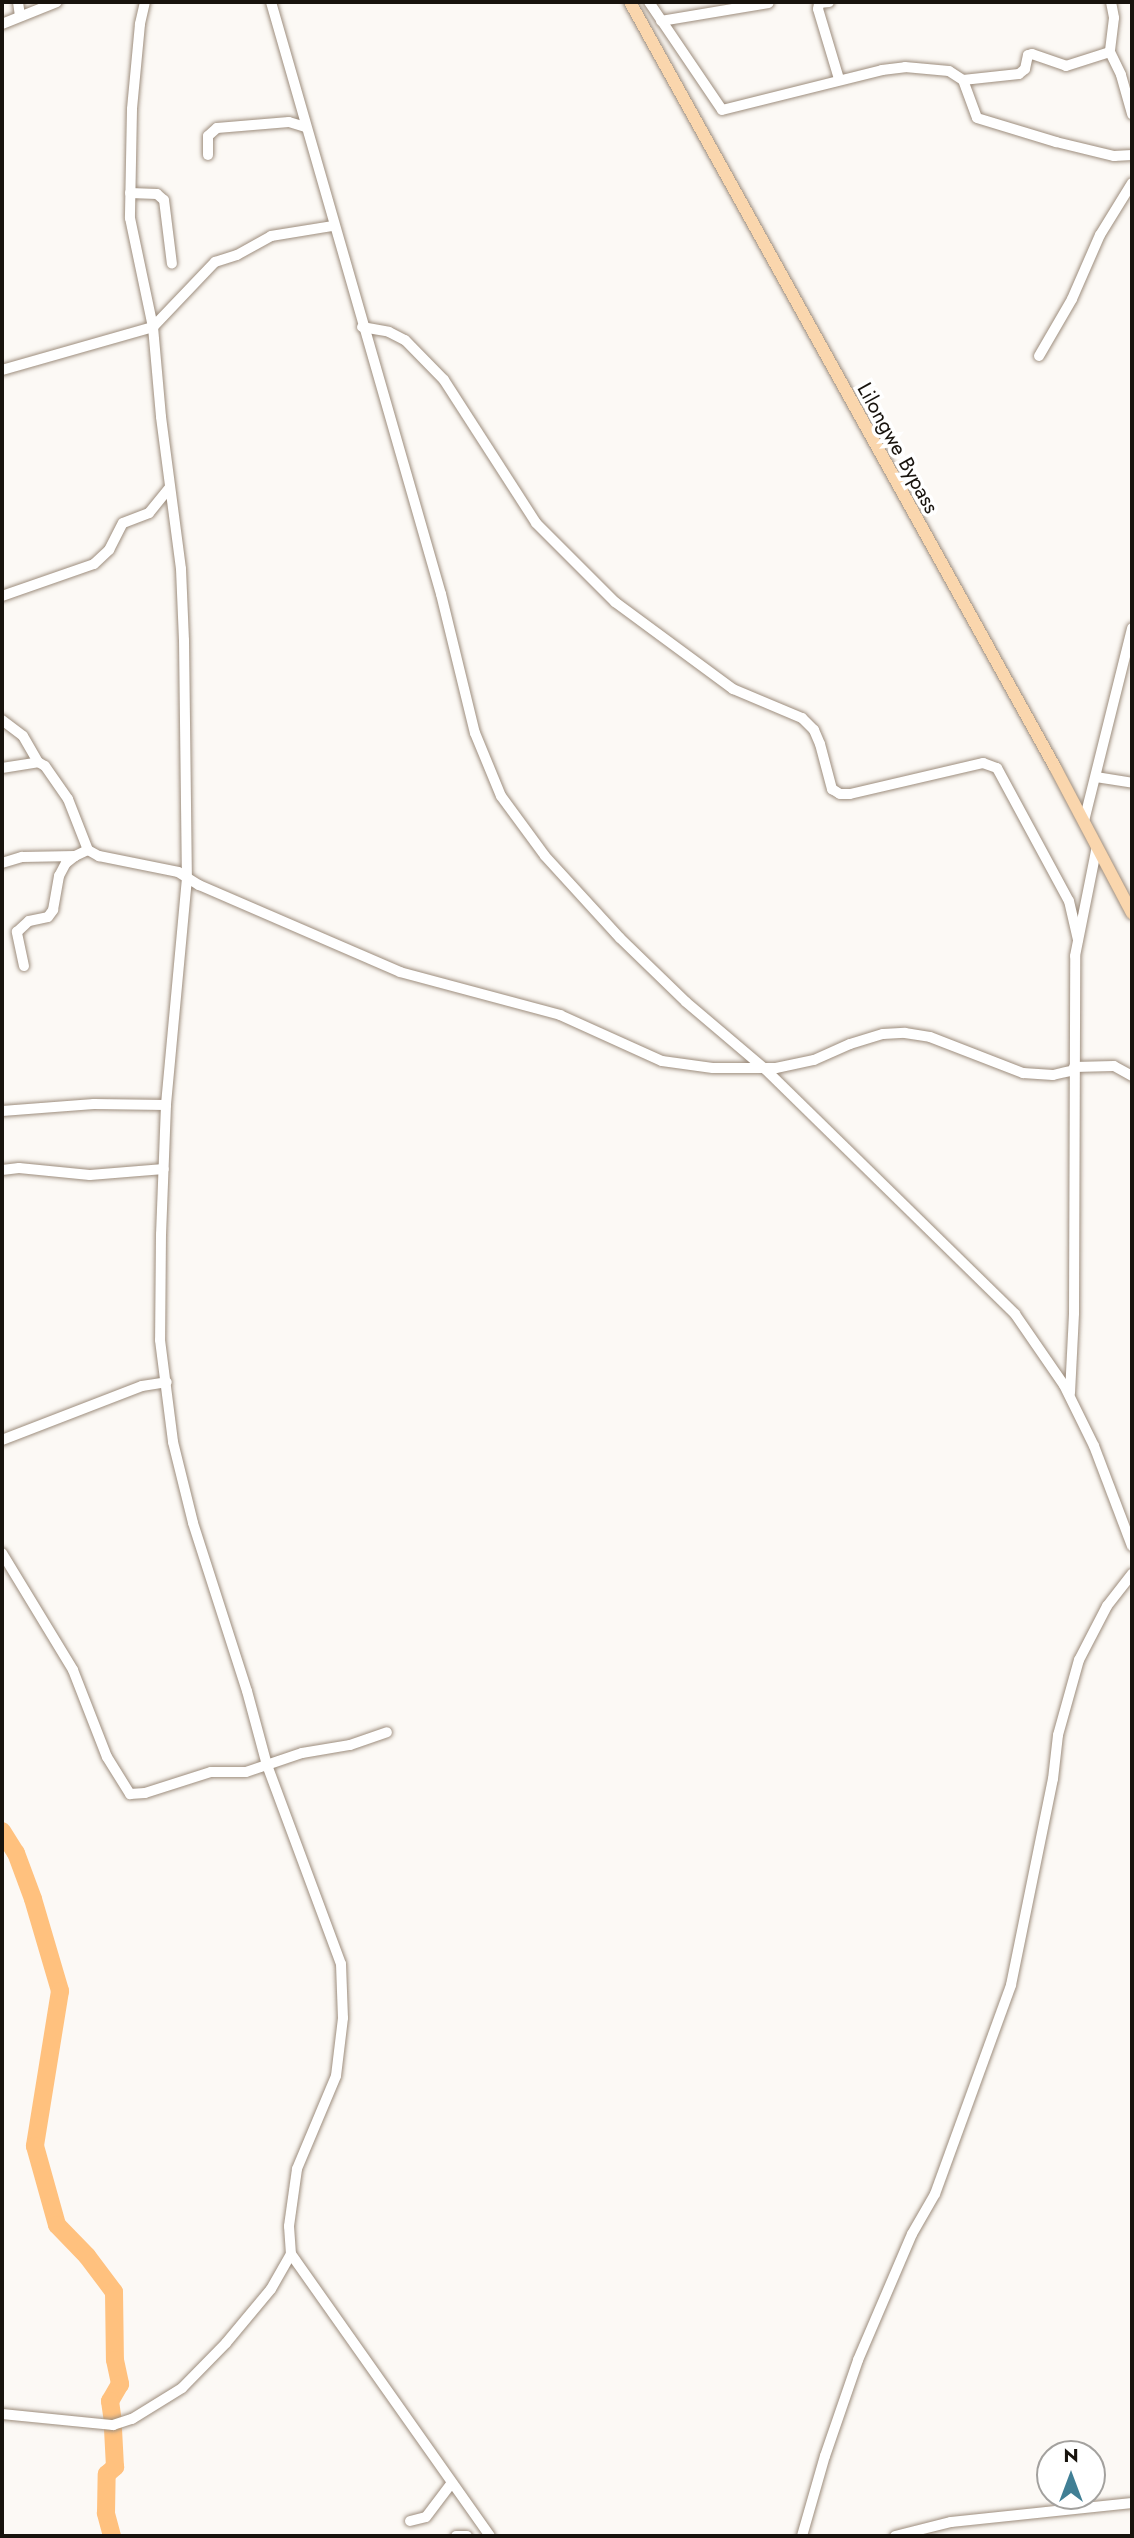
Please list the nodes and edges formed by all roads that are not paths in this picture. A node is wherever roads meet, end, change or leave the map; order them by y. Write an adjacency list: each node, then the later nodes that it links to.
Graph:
1 (18, 2): 10 (street)
2 (57, 2): 10 (street)
3 (145, 2): 21 (street)
4 (271, 2): 17 (street)
5 (630, 2): 36 (main road, Lilongwe Bypass)
6 (649, 2): 11 (street)
7 (829, 2): 14 (street)
8 (1111, 2): 13 (street)
9 (769, 3): 11 (street)
10 (20, 16): 12 (street)
11 (661, 21): 14 (street)
12 (2, 24)
13 (1110, 52): 15 (street); 16 (street)
14 (839, 79): 15 (street)
15 (963, 80): 19 (street)
16 (1132, 114)
17 (305, 127): 18 (street); 22 (street)
18 (208, 155)
19 (1132, 155)
20 (1132, 183): 26 (street)
21 (130, 193): 23 (street); 24 (street)
22 (333, 226): 24 (street); 25 (street)
23 (172, 264)
24 (153, 327): 27 (street); 28 (street)
25 (362, 327): 43 (street); 45 (street)
26 (1038, 356)
27 (2, 370)
28 (170, 487): 29 (street); 41 (street)
29 (2, 596)
30 (1132, 628): 34 (street)
31 (2, 720): 32 (street)
32 (38, 761): 33 (street); 38 (street)
33 (2, 768)
34 (1096, 777): 35 (street); 36 (street)
35 (1132, 783)
36 (1084, 821): 37 (main road, Lilongwe Bypass)
37 (1097, 846): 42 (main road, Lilongwe Bypass); 43 (street)
38 (88, 850): 39 (street); 41 (street)
39 (75, 856): 40 (street); 44 (street)
40 (2, 863)
41 (187, 878): 45 (street); 48 (street)
42 (1132, 913)
43 (1078, 940): 46 (street)
44 (24, 966)
45 (765, 1069): 46 (street); 53 (street)
46 (1074, 1069): 47 (street); 53 (street)
47 (1132, 1076)
48 (166, 1105): 49 (street); 50 (street)
49 (2, 1111)
50 (164, 1169): 51 (street); 52 (street)
51 (2, 1170)
52 (167, 1382): 54 (street); 59 (street)
53 (1070, 1396): 55 (street)
54 (2, 1440)
55 (1132, 1546)
56 (2, 1553): 59 (street)
57 (1132, 1574): 68 (street)
58 (387, 1732): 59 (street)
59 (267, 1765): 60 (street)
60 (291, 2254): 61 (street); 62 (street)
61 (2, 2414)
62 (451, 2484): 64 (street); 65 (street)
63 (1132, 2503): 69 (street)
64 (410, 2521)
65 (484, 2534)
66 (456, 2536): 67 (street)
67 (467, 2536)
68 (802, 2536)
69 (895, 2536)

